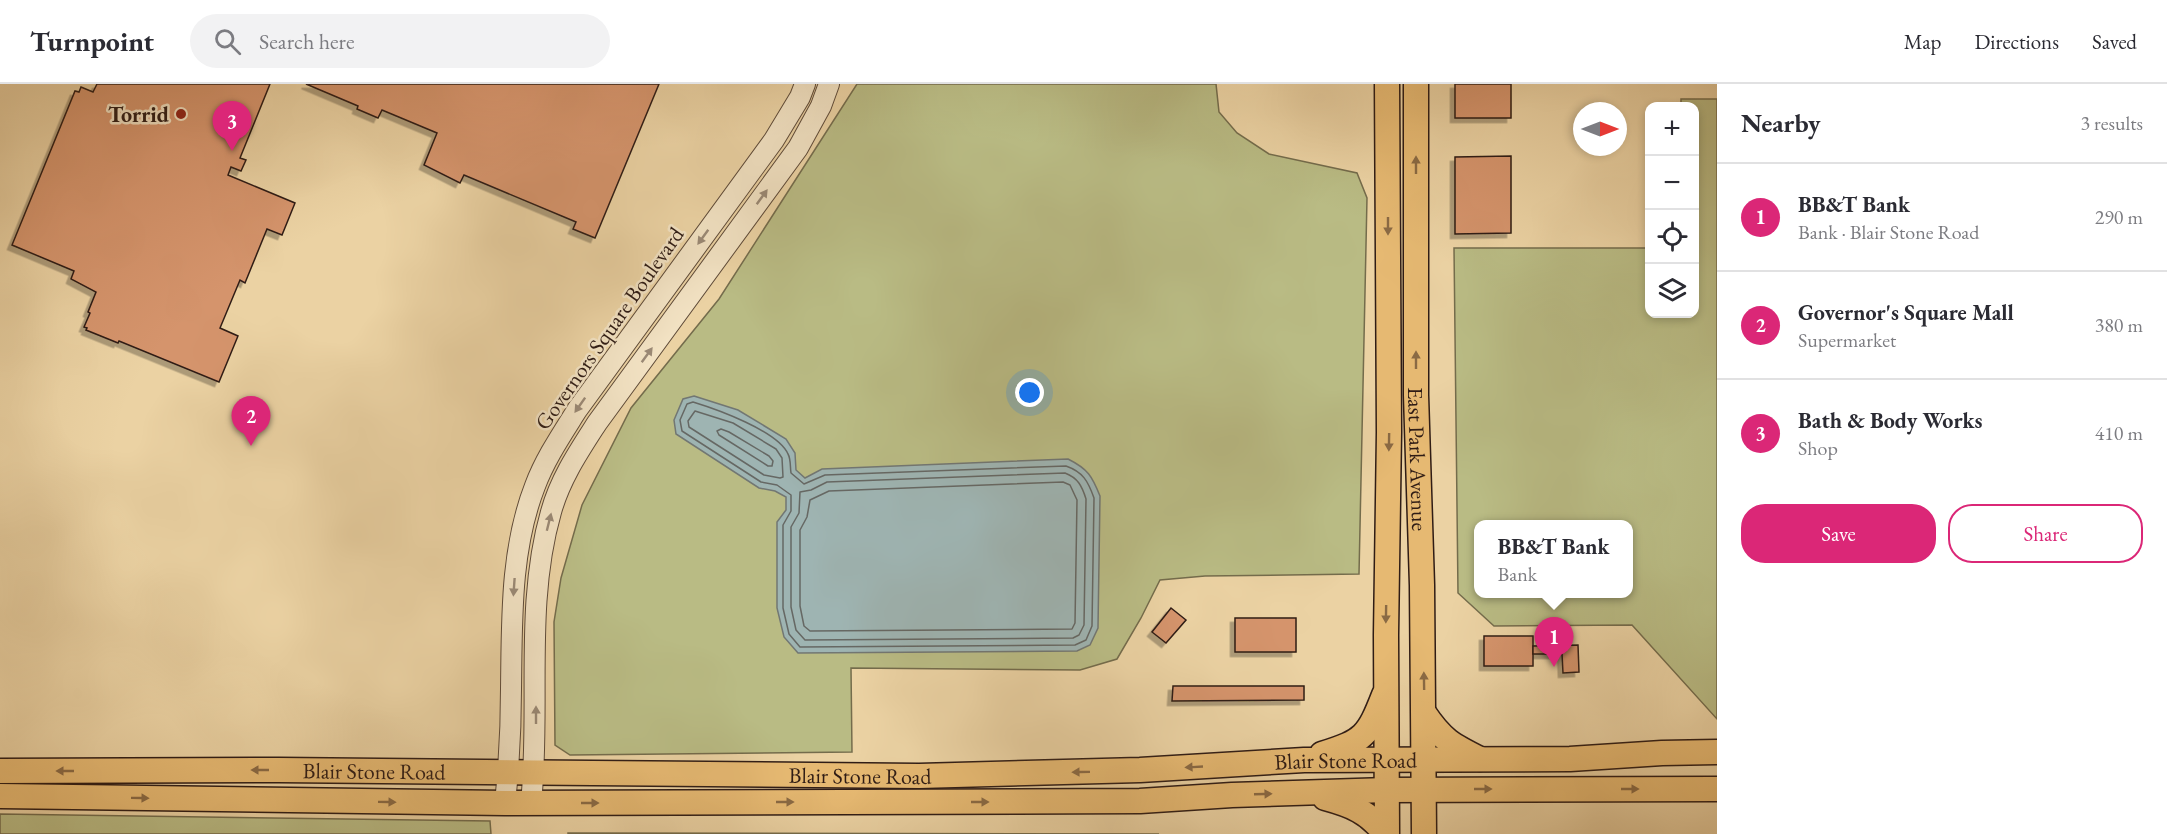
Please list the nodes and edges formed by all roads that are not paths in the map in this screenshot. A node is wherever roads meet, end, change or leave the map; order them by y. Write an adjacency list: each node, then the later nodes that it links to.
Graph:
1 (805, 84): 5 (street, Governors Square Boulevard, one-way to 5)
2 (829, 84): 6 (street, Governors Square Boulevard, one-way to 2)
3 (1387, 84): 7 (main road, East Park Avenue, one-way to 7)
4 (1416, 84): 8 (main road, East Park Avenue, one-way to 4)
5 (566, 427): 6 (street); 18 (street, Governors Square Boulevard, one-way to 18)
6 (585, 442): 19 (street, Governors Square Boulevard, one-way to 6)
7 (1387, 688): 11 (main road); 12 (main road, East Park Avenue)
8 (1424, 713): 13 (main road, East Park Avenue); 14 (main road)
9 (1685, 752): 10 (main road, Blair Stone Road); 14 (main road, Blair Stone Road); 21 (main road)
10 (1717, 752)
11 (1302, 760): 12 (main road, Blair Stone Road); 15 (main road, Blair Stone Road, one-way to 15)
12 (1388, 760): 13 (main road, Blair Stone Road); 23 (main road, East Park Avenue)
13 (1425, 760): 14 (main road, Blair Stone Road); 20 (main road, East Park Avenue)
14 (1482, 760)
15 (1140, 770): 19 (main road, Blair Stone Road, one-way to 19); 27 (main road)
16 (0, 771): 17 (main road, Blair Stone Road, one-way to 16)
17 (316, 771): 18 (main road, Blair Stone Road); 26 (main road)
18 (508, 773): 19 (main road, Blair Stone Road); 28 (street, Governors Square Boulevard)
19 (534, 774): 29 (street, Governors Square Boulevard)
20 (1424, 789): 21 (main road, Blair Stone Road, one-way to 21); 23 (main road, Blair Stone Road); 31 (main road, East Park Avenue)
21 (1685, 789): 22 (main road, Blair Stone Road)
22 (1717, 789)
23 (1388, 790): 24 (main road, Blair Stone Road); 30 (main road, East Park Avenue)
24 (1305, 792): 27 (main road, Blair Stone Road, one-way to 24); 30 (main road)
25 (0, 796): 26 (main road, Blair Stone Road, one-way to 26)
26 (289, 800): 28 (main road, Blair Stone Road, one-way to 28)
27 (1140, 801): 29 (main road, Blair Stone Road, one-way to 27)
28 (505, 803): 29 (main road, Blair Stone Road)
29 (531, 803)
30 (1386, 834)
31 (1425, 834)

